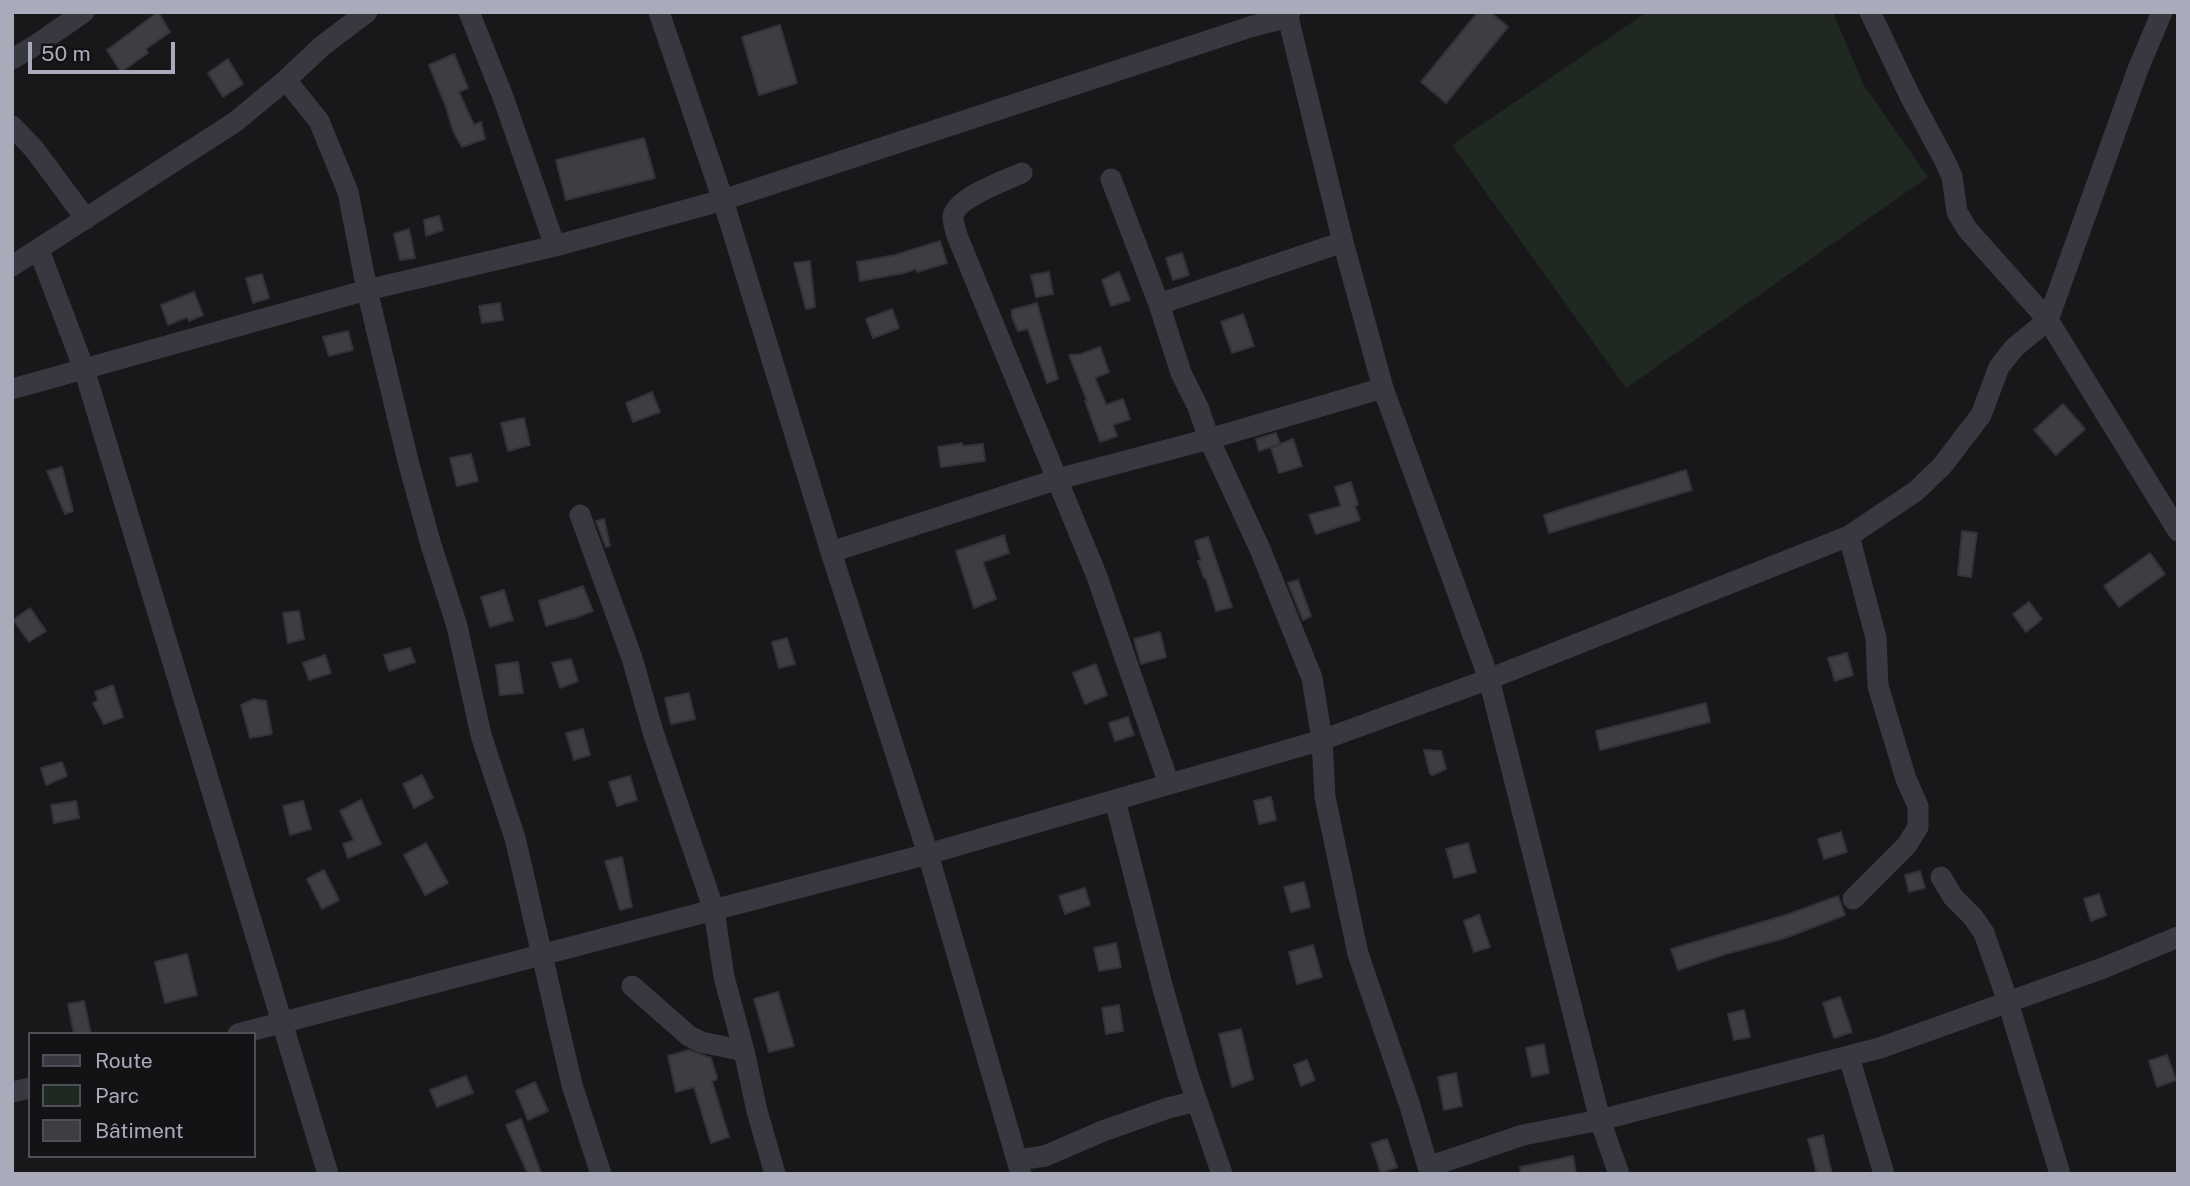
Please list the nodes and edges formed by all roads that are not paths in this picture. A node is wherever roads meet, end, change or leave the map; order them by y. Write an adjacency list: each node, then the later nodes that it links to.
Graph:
1 (84, 12): 8 (street)
2 (367, 12): 9 (street)
3 (469, 12): 16 (street)
4 (659, 12): 13 (street)
5 (1870, 12): 21 (street)
6 (2162, 12): 21 (street)
7 (1289, 14): 13 (street); 15 (street)
8 (12, 59)
9 (286, 80): 14 (street); 19 (street)
10 (12, 126): 14 (street)
11 (1021, 173): 26 (street)
12 (1111, 179): 20 (street)
13 (723, 200): 16 (street); 30 (street)
14 (86, 219): 17 (street)
15 (1343, 242): 20 (street); 24 (street)
16 (555, 246): 19 (street)
17 (38, 250): 18 (street); 22 (street)
18 (12, 267)
19 (367, 290): 22 (street); 40 (street)
20 (1159, 304): 25 (street)
21 (2048, 320): 28 (street); 29 (street)
22 (84, 369): 23 (street); 43 (street)
23 (12, 388)
24 (1383, 388): 25 (street); 31 (street)
25 (1209, 439): 26 (street); 32 (street)
26 (1058, 479): 30 (street); 33 (street)
27 (580, 515): 38 (street)
28 (2178, 531)
29 (1849, 536): 31 (street); 37 (street)
30 (831, 552): 35 (street)
31 (1489, 679): 32 (street); 48 (street)
32 (1322, 740): 33 (street); 50 (street)
33 (1169, 784): 34 (street)
34 (1115, 800): 35 (street); 47 (street)
35 (928, 854): 38 (street); 49 (street)
36 (1941, 877): 42 (street)
37 (1853, 899)
38 (714, 910): 40 (street); 45 (street)
39 (2178, 937): 42 (street)
40 (541, 955): 43 (street); 52 (street)
41 (632, 986): 45 (street)
42 (2008, 1002): 46 (street); 57 (street)
43 (281, 1023): 44 (street); 51 (street)
44 (246, 1032)
45 (744, 1051): 53 (street)
46 (1849, 1057): 48 (street); 56 (street)
47 (1197, 1101): 49 (street); 54 (street)
48 (1600, 1120): 50 (street); 55 (street)
49 (1024, 1168)
50 (1429, 1170)
51 (328, 1174)
52 (601, 1174)
53 (775, 1174)
54 (1223, 1174)
55 (1619, 1174)
56 (1884, 1174)
57 (2060, 1174)

